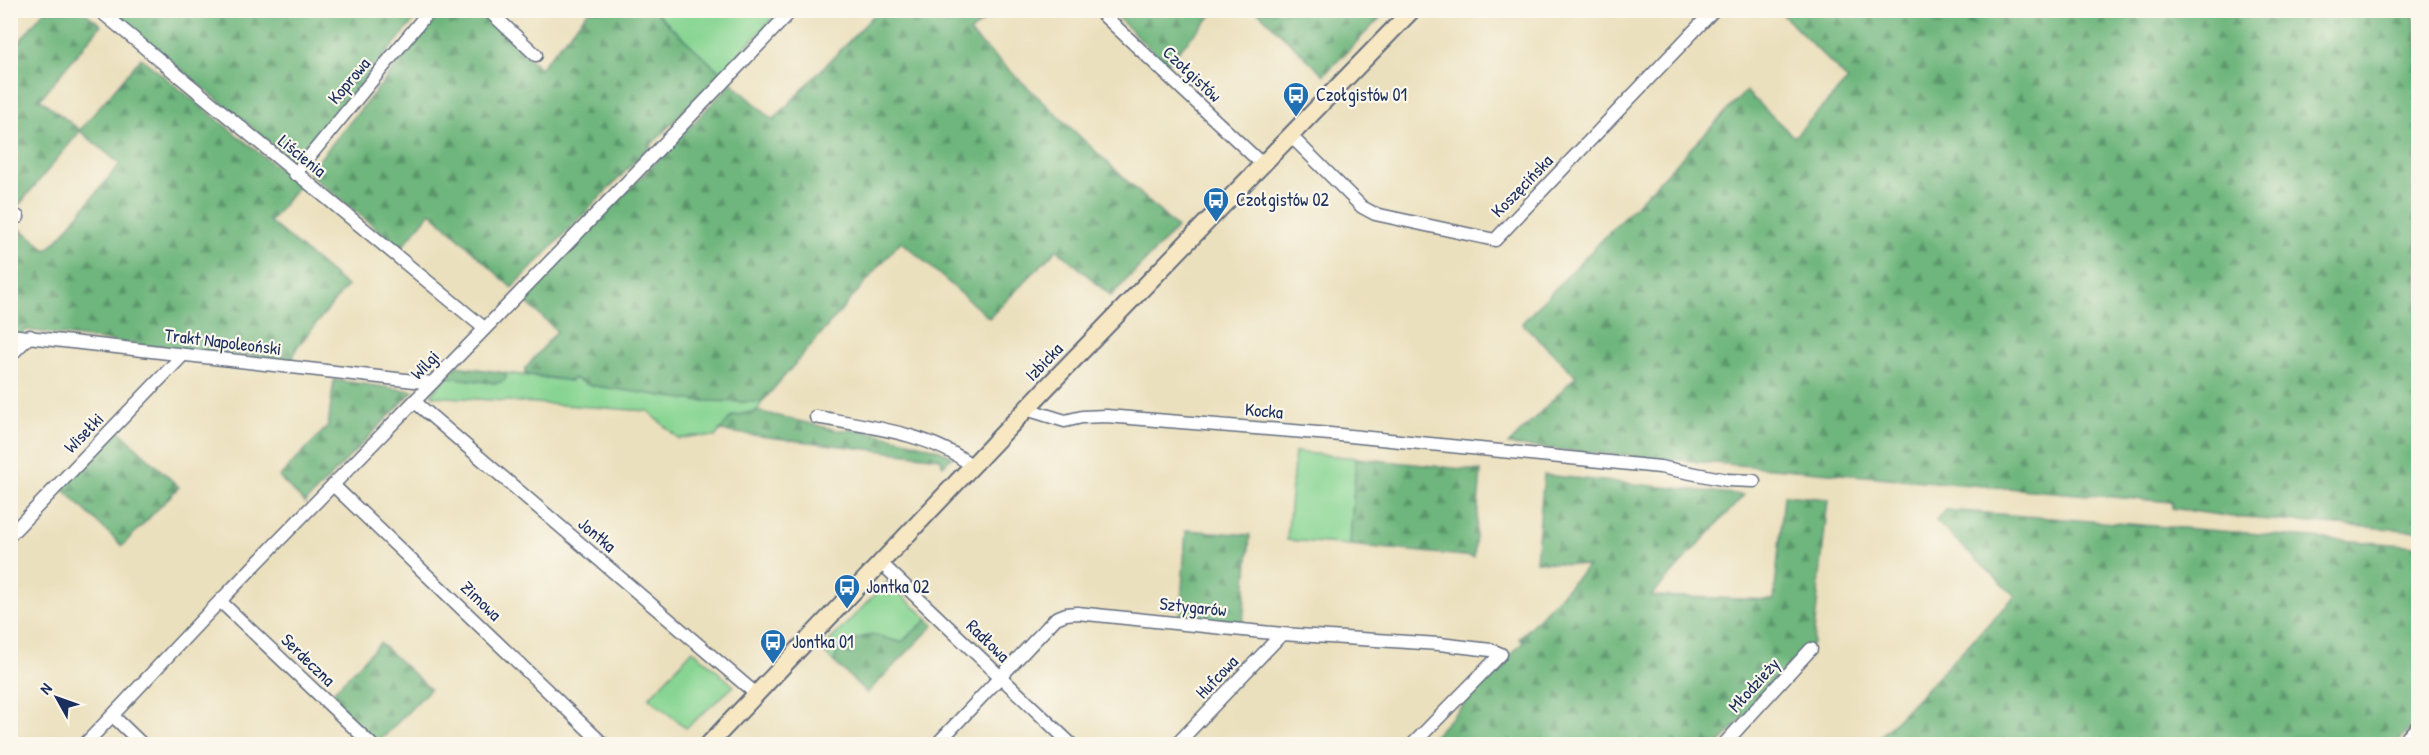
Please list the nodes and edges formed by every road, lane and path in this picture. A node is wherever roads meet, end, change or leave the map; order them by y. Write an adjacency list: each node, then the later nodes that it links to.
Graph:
1 (99, 10): 11 (street, Liścienia)
2 (430, 10): 11 (street, Koprowa)
3 (488, 10): 8 (street)
4 (792, 10): 12 (street, Wilgi)
5 (1098, 10): 10 (street, Czołgistów)
6 (1412, 10): 9 (street, Izbicka)
7 (1714, 10): 9 (street, Koszęcińska)
8 (536, 55)
9 (1290, 135): 10 (street, Izbicka)
10 (1262, 164): 19 (street, Izbicka)
11 (295, 174): 12 (street, Liścienia)
12 (484, 328): 17 (street, Wilgi)
13 (10, 335): 14 (street, Trakt Napoleoński)
14 (30, 336): 15 (street, Trakt Napoleoński); 16 (street)
15 (183, 355): 17 (street, Trakt Napoleoński); 24 (street, Wisełki)
16 (10, 356)
17 (432, 383): 18 (street, Wilgi)
18 (415, 402): 23 (street, Wilgi); 30 (street, Jontka)
19 (1026, 409): 21 (street, Izbicka); 22 (street, Kocka)
20 (816, 417): 21 (street)
21 (972, 466): 25 (street, Izbicka)
22 (1754, 481)
23 (333, 485): 26 (street, Wilgi); 36 (street, Zimowa)
24 (10, 535)
25 (881, 563): 29 (street, Radłowa); 30 (street, Izbicka)
26 (220, 601): 31 (street, Wilgi); 35 (street, Serdeczna)
27 (1282, 634): 29 (street, Sztygarów); 40 (street, Hufcowa); 41 (street, Sztygarów)
28 (1811, 649): 42 (street, Młodzieży)
29 (1000, 677): 38 (street, Sztygarów); 39 (street, Radłowa)
30 (756, 694): 37 (street, Izbicka)
31 (113, 716): 33 (street, Wilgi); 34 (street)
32 (2418, 726): 43 (street)
33 (85, 744)
34 (142, 744)
35 (371, 744)
36 (603, 744)
37 (709, 744)
38 (936, 744)
39 (1071, 744)
40 (1177, 744)
41 (1413, 744)
42 (1724, 744)
43 (2401, 744)

